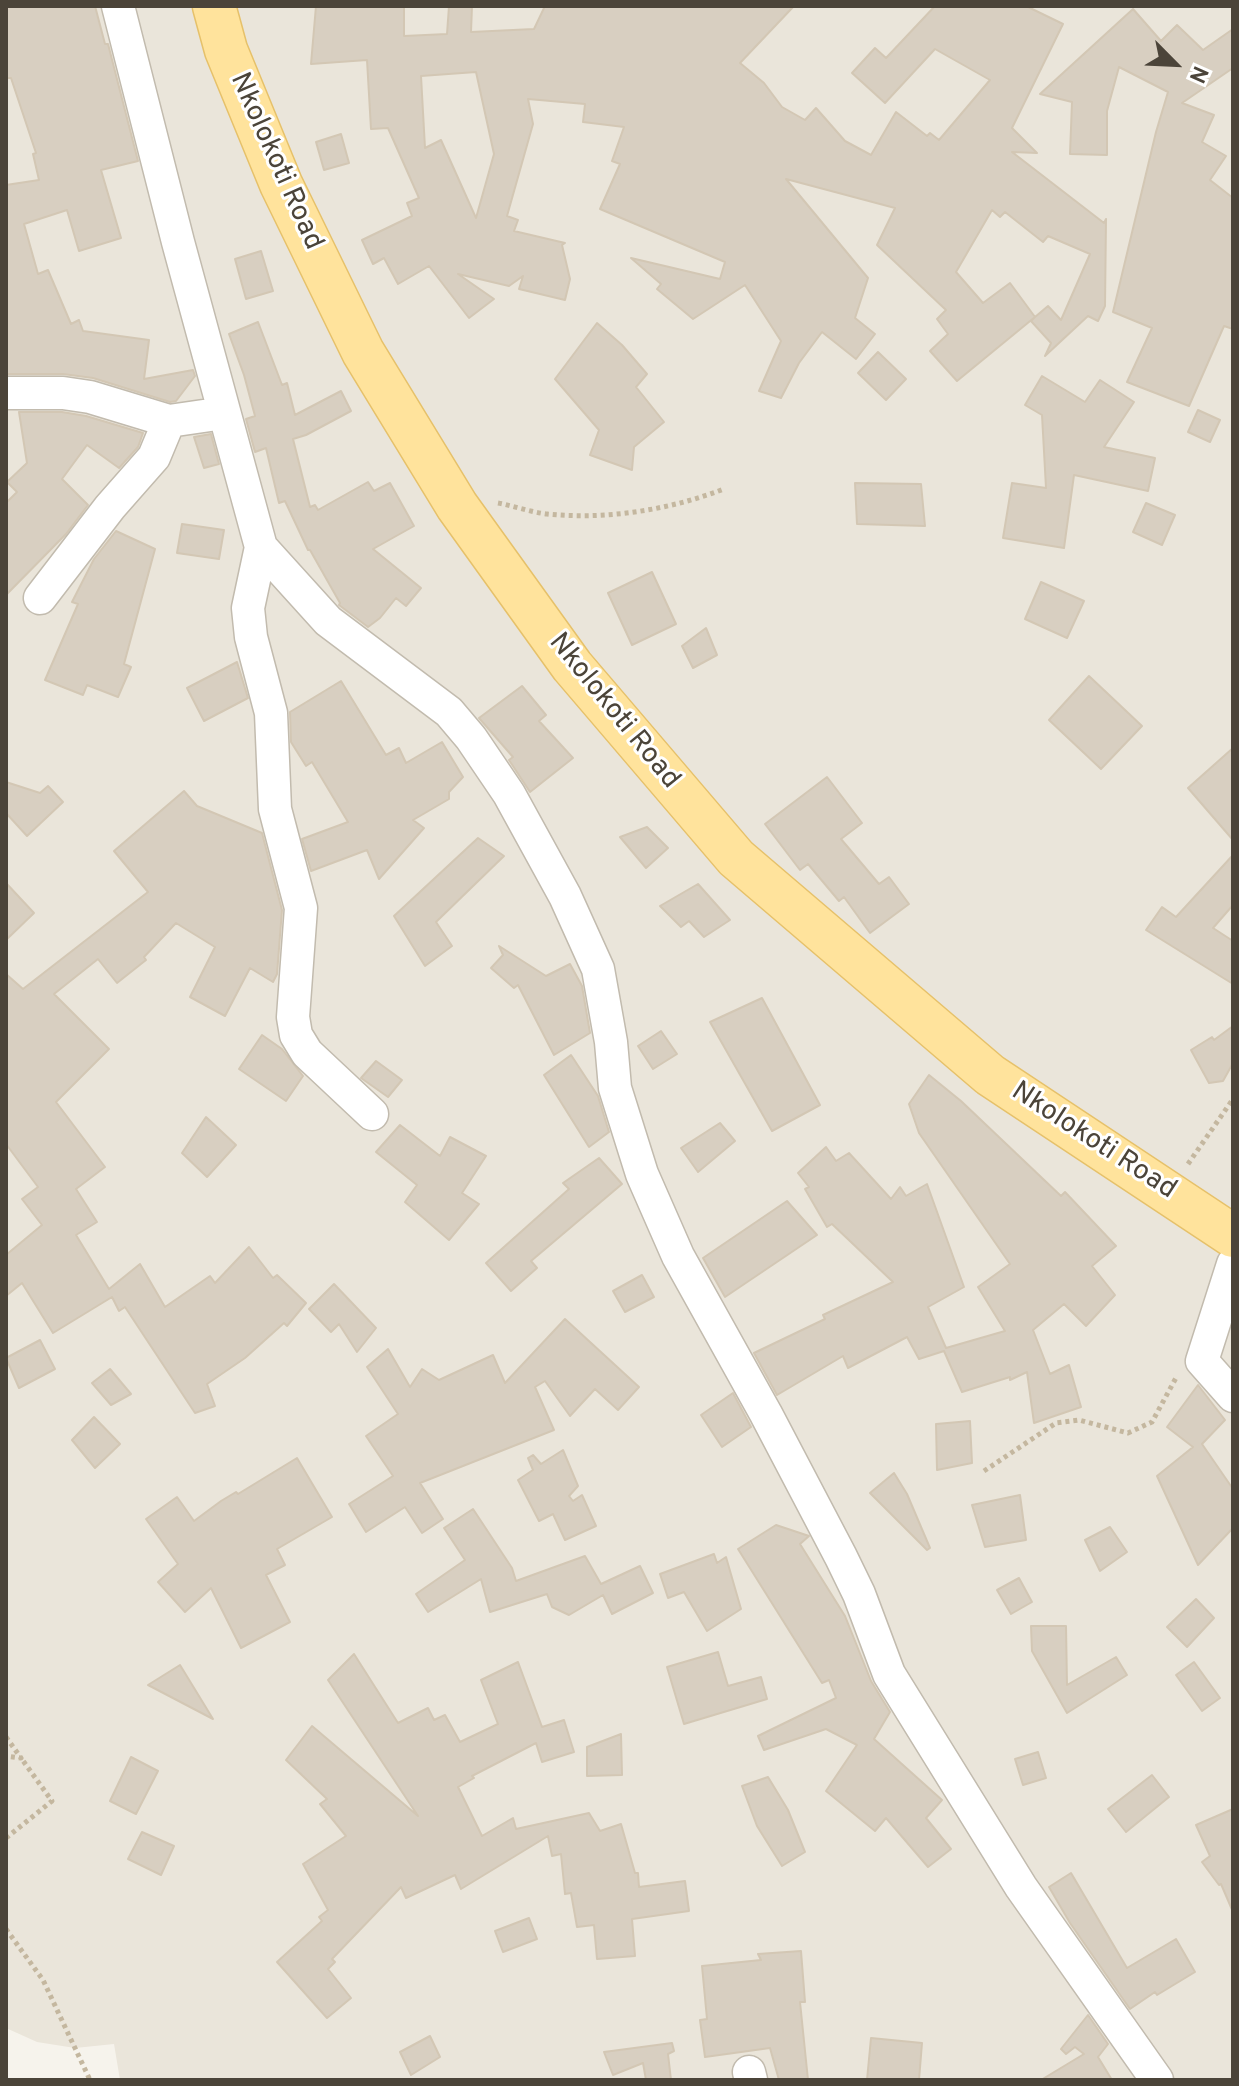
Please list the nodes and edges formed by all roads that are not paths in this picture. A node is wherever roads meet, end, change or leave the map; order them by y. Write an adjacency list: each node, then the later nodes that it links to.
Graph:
1 (118, 6): 4 (street)
2 (214, 6): 9 (main road, Nkolokoti Road)
3 (6, 393): 5 (street)
4 (224, 413): 5 (street); 6 (street)
5 (169, 421): 7 (street)
6 (261, 547): 8 (street); 12 (street)
7 (40, 598)
8 (372, 1114)
9 (1233, 1236)
10 (1233, 1264): 11 (street)
11 (1233, 1396)
12 (1157, 2080)

